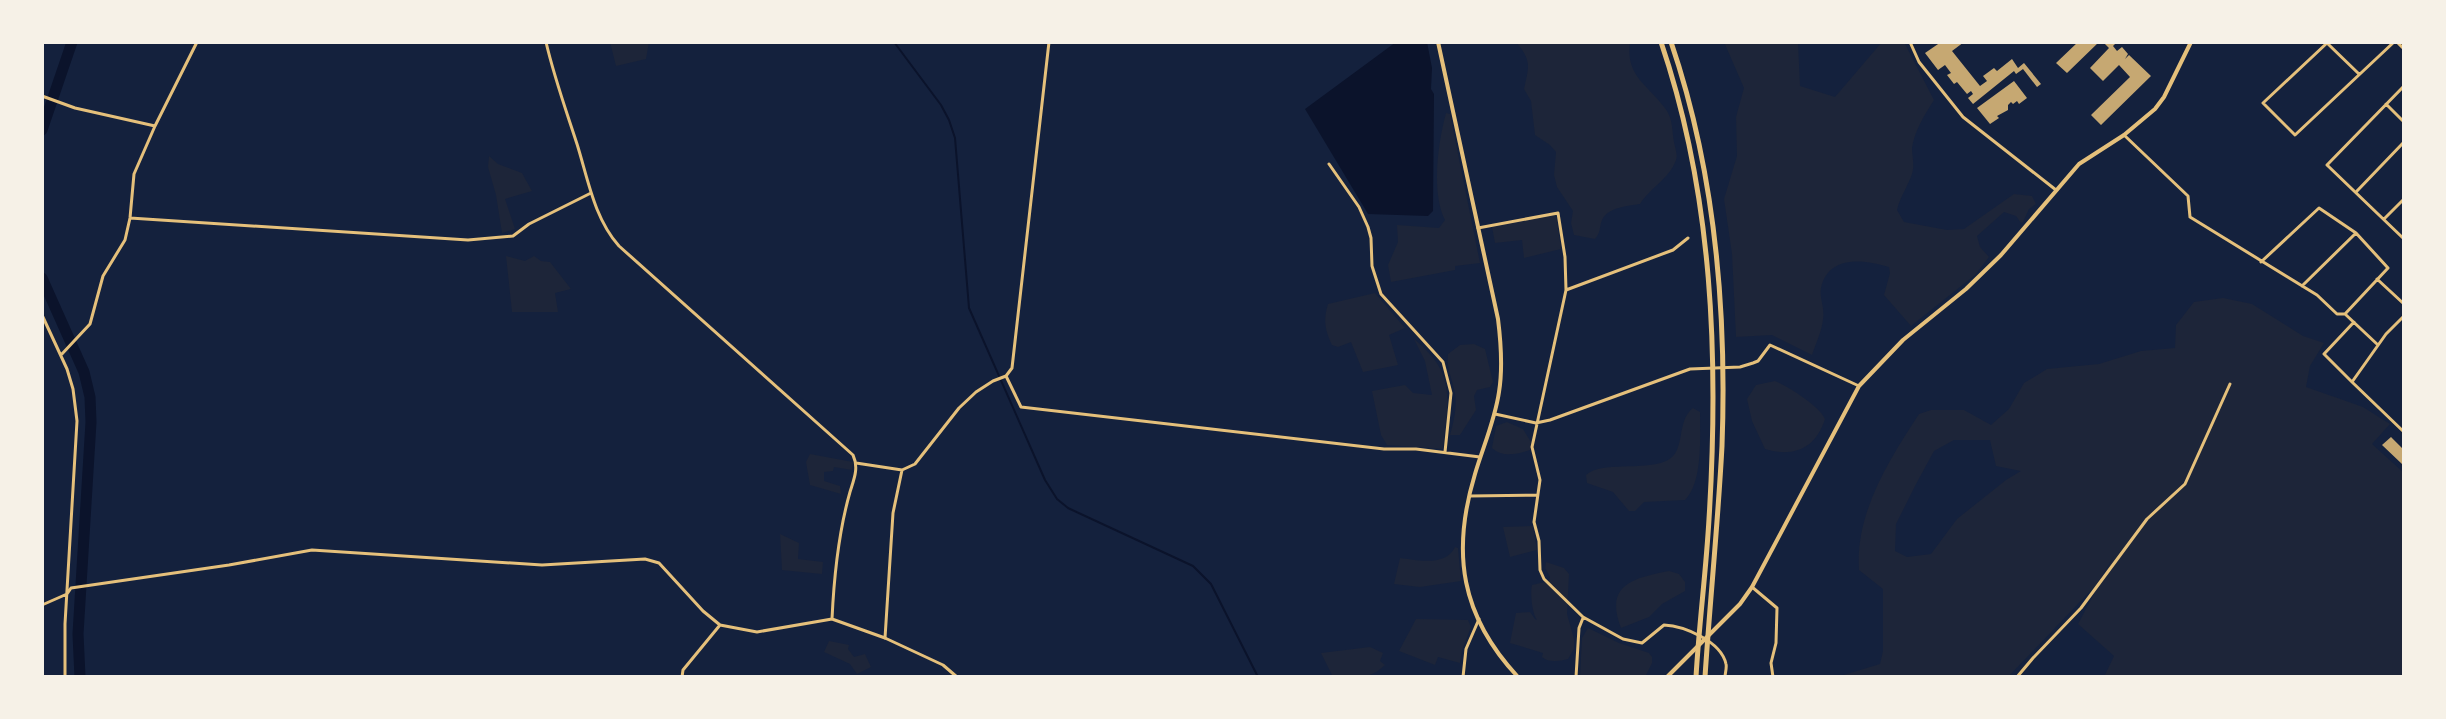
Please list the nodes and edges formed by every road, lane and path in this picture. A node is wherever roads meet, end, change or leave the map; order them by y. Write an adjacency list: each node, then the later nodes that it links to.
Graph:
1 (197, 42): 17 (street)
2 (546, 42): 23 (street)
3 (1049, 42): 42 (street)
4 (1438, 42): 27 (main road)
5 (1661, 42): 71 (highway)
6 (1671, 42): 72 (highway)
7 (1910, 42): 21 (street)
8 (2191, 42): 18 (main road)
9 (2327, 42): 12 (street); 12 (street)
10 (2396, 42): 11 (street); 12 (street)
11 (2404, 49)
12 (2359, 74)
13 (2404, 86): 15 (street)
14 (43, 97): 17 (street)
15 (2386, 104): 16 (street); 22 (street)
16 (2404, 122)
17 (155, 126): 25 (street)
18 (2124, 135): 21 (main road); 31 (street)
19 (2404, 142): 22 (street)
20 (1329, 164): 49 (street)
21 (2056, 190): 45 (main road)
22 (2356, 192): 26 (street)
23 (591, 193): 25 (street); 51 (street)
24 (2404, 199): 26 (street)
25 (130, 218): 41 (street)
26 (2384, 219): 30 (street)
27 (1478, 228): 34 (street); 46 (main road)
28 (2356, 233): 31 (street); 32 (street); 33 (street)
29 (1688, 238): 34 (street)
30 (2404, 239)
31 (2261, 262): 33 (street)
32 (2377, 279): 35 (street); 36 (street)
33 (2302, 286): 36 (street)
34 (1566, 290): 47 (street)
35 (2404, 304)
36 (2345, 314): 39 (street)
37 (42, 315): 41 (street)
38 (2404, 316): 40 (street)
39 (2354, 322): 40 (street); 43 (street)
40 (2378, 345): 43 (street)
41 (61, 355): 56 (street)
42 (1005, 377): 49 (street); 52 (street)
43 (2352, 382): 48 (street)
44 (2230, 384): 75 (street)
45 (1859, 386): 47 (street); 55 (main road)
46 (1494, 414): 47 (street); 50 (main road)
47 (1536, 423): 53 (street)
48 (2404, 432)
49 (1445, 452): 50 (street)
50 (1481, 457): 54 (main road)
51 (856, 463): 52 (street); 59 (street)
52 (902, 470): 62 (street)
53 (1538, 495): 54 (street); 58 (street)
54 (1469, 496): 60 (main road)
55 (1752, 587): 63 (main road); 74 (street)
56 (67, 594): 57 (street); 61 (street); 64 (street)
57 (42, 605)
58 (1583, 617): 63 (street); 69 (street)
59 (832, 619): 61 (street); 62 (street)
60 (1479, 619): 67 (street); 68 (main road)
61 (720, 625): 65 (street)
62 (885, 638): 66 (street)
63 (1705, 639): 70 (main road); 73 (street)
64 (65, 677)
65 (682, 677)
66 (957, 677)
67 (1463, 677)
68 (1518, 677)
69 (1576, 677)
70 (1668, 677)
71 (1696, 677)
72 (1705, 677)
73 (1725, 677)
74 (1773, 677)
75 (2017, 677)

